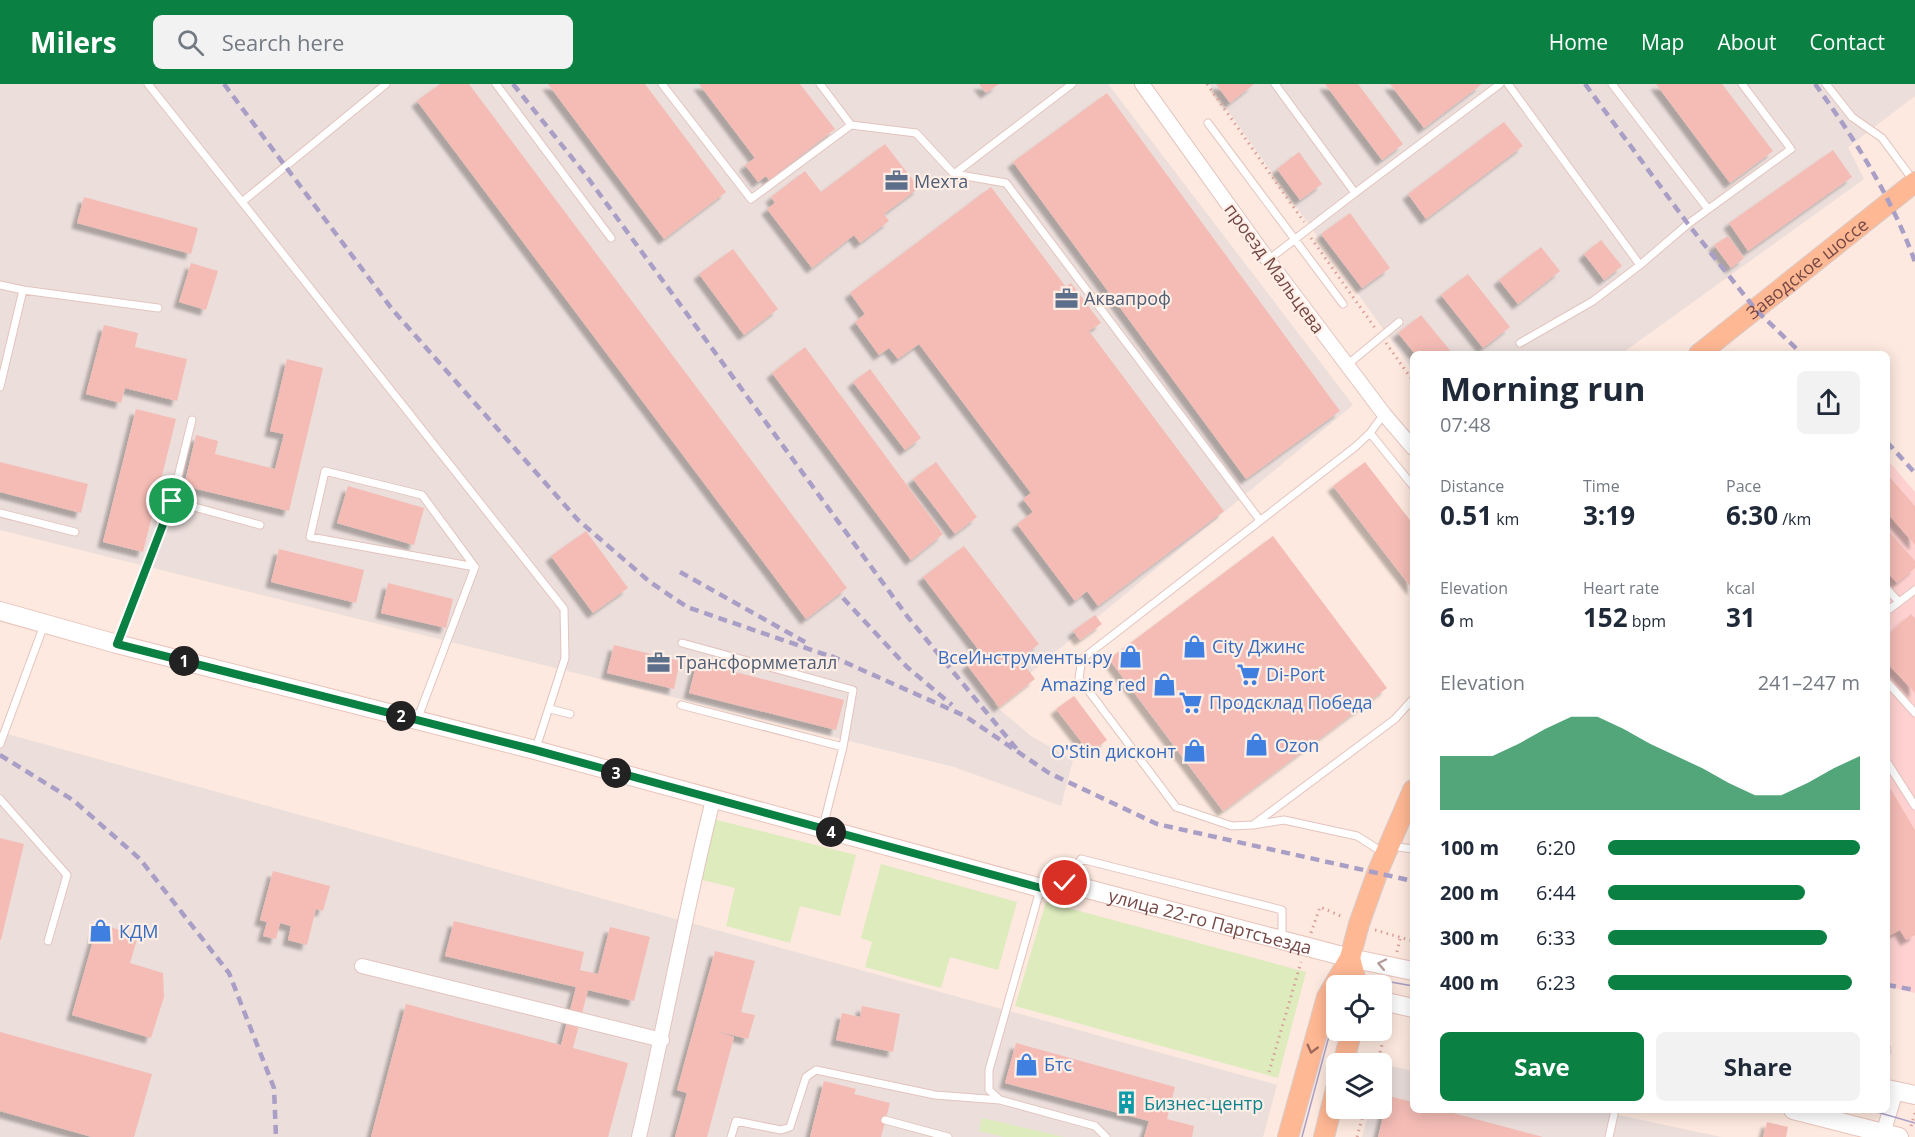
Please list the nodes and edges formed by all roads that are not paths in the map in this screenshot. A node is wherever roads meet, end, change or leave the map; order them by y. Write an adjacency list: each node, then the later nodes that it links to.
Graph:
1 (148, 84): 19 (lane)
2 (386, 84): 19 (lane)
3 (496, 84): 21 (lane)
4 (663, 84): 15 (lane)
5 (820, 84): 15 (lane)
6 (1072, 84): 16 (lane)
7 (1142, 84): 23 (street, проезд Мальцева)
8 (1275, 84): 18 (lane)
9 (1500, 84): 18 (lane)
10 (1508, 84): 24 (lane)
11 (1612, 84): 20 (lane)
12 (1742, 84): 20 (lane)
13 (1826, 84): 17 (lane)
14 (1208, 123): 22 (lane)
15 (851, 125): 16 (lane)
16 (954, 174): 41 (lane)
17 (1915, 182): 31 (main road, Заводское шоссе)
18 (1356, 193): 22 (lane)
19 (242, 202): 56 (lane)
20 (1708, 209): 24 (lane)
21 (611, 238)
22 (1294, 239): 23 (lane); 27 (lane)
23 (1268, 260): 32 (street, проезд Мальцева)
24 (1640, 265): 30 (lane)
25 (0, 285): 26 (lane)
26 (23, 290): 28 (lane); 33 (lane)
27 (1343, 304)
28 (158, 308)
29 (1399, 322): 32 (lane)
30 (1520, 343)
31 (1703, 351)
32 (1347, 365): 34 (street, проезд Мальцева)
33 (0, 387)
34 (1384, 414): 36 (lane); 37 (street, проезд Мальцева)
35 (192, 420): 39 (lane)
36 (1370, 433): 38 (lane); 41 (lane)
37 (1410, 444)
38 (1410, 482)
39 (172, 501): 42 (lane); 51 (lane)
40 (0, 513): 43 (lane)
41 (1259, 519): 68 (lane)
42 (261, 525)
43 (75, 532)
44 (475, 567): 44 (lane); 59 (lane)
45 (1915, 590): 47 (lane)
46 (1890, 592): 47 (lane)
47 (1899, 602): 48 (lane)
48 (1890, 609)
49 (0, 611): 50 (street, улица 22-го Партсъезда)
50 (45, 622): 51 (street, улица 22-го Партсъезда); 60 (lane)
51 (117, 644): 59 (street, улица 22-го Партсъезда)
52 (682, 644): 61 (lane)
53 (1890, 685): 57 (lane)
54 (1410, 702): 68 (lane)
55 (681, 705): 61 (lane)
56 (550, 709): 58 (lane); 62 (lane)
57 (1915, 713)
58 (570, 714)
59 (417, 720): 62 (street, улица 22-го Партсъезда)
60 (0, 744)
61 (843, 747): 69 (lane)
62 (535, 750): 66 (street, улица 22-го Партсъезда)
63 (1890, 767): 67 (lane)
64 (1410, 797): 71 (main road)
65 (0, 799): 75 (lane)
66 (713, 800): 69 (street, улица 22-го Партсъезда); 82 (street)
67 (1915, 806)
68 (1253, 825): 71 (lane)
69 (822, 830): 73 (street, улица 22-го Партсъезда)
70 (1410, 849): 71 (lane)
71 (1388, 850): 76 (main road)
72 (1065, 883): 73 (street, улица 22-го Партсъезда); 74 (street, улица 22-го Партсъезда); 74 (lane)
73 (1041, 888): 85 (lane)
74 (1282, 938): 76 (street, улица 22-го Партсъезда)
75 (48, 941)
76 (1350, 958): 78 (street, улица 22-го Партсъезда, one-way to 76); 79 (main road); 96 (main road, one-way to 96)
77 (362, 966): 82 (street)
78 (1410, 970)
79 (1354, 975)
80 (1392, 1003): 81 (street)
81 (1410, 1007)
82 (662, 1040): 92 (street)
83 (1890, 1086): 84 (street)
84 (1915, 1095)
85 (1004, 1101): 93 (lane); 95 (lane)
86 (1614, 1113): 98 (lane)
87 (1804, 1113): 91 (street)
88 (1889, 1113): 91 (street)
89 (1328, 1119): 97 (main road)
90 (885, 1120): 94 (lane)
91 (1888, 1136)
92 (639, 1137)
93 (731, 1137)
94 (948, 1137)
95 (1106, 1137)
96 (1288, 1137)
97 (1324, 1137)
98 (1609, 1137)

